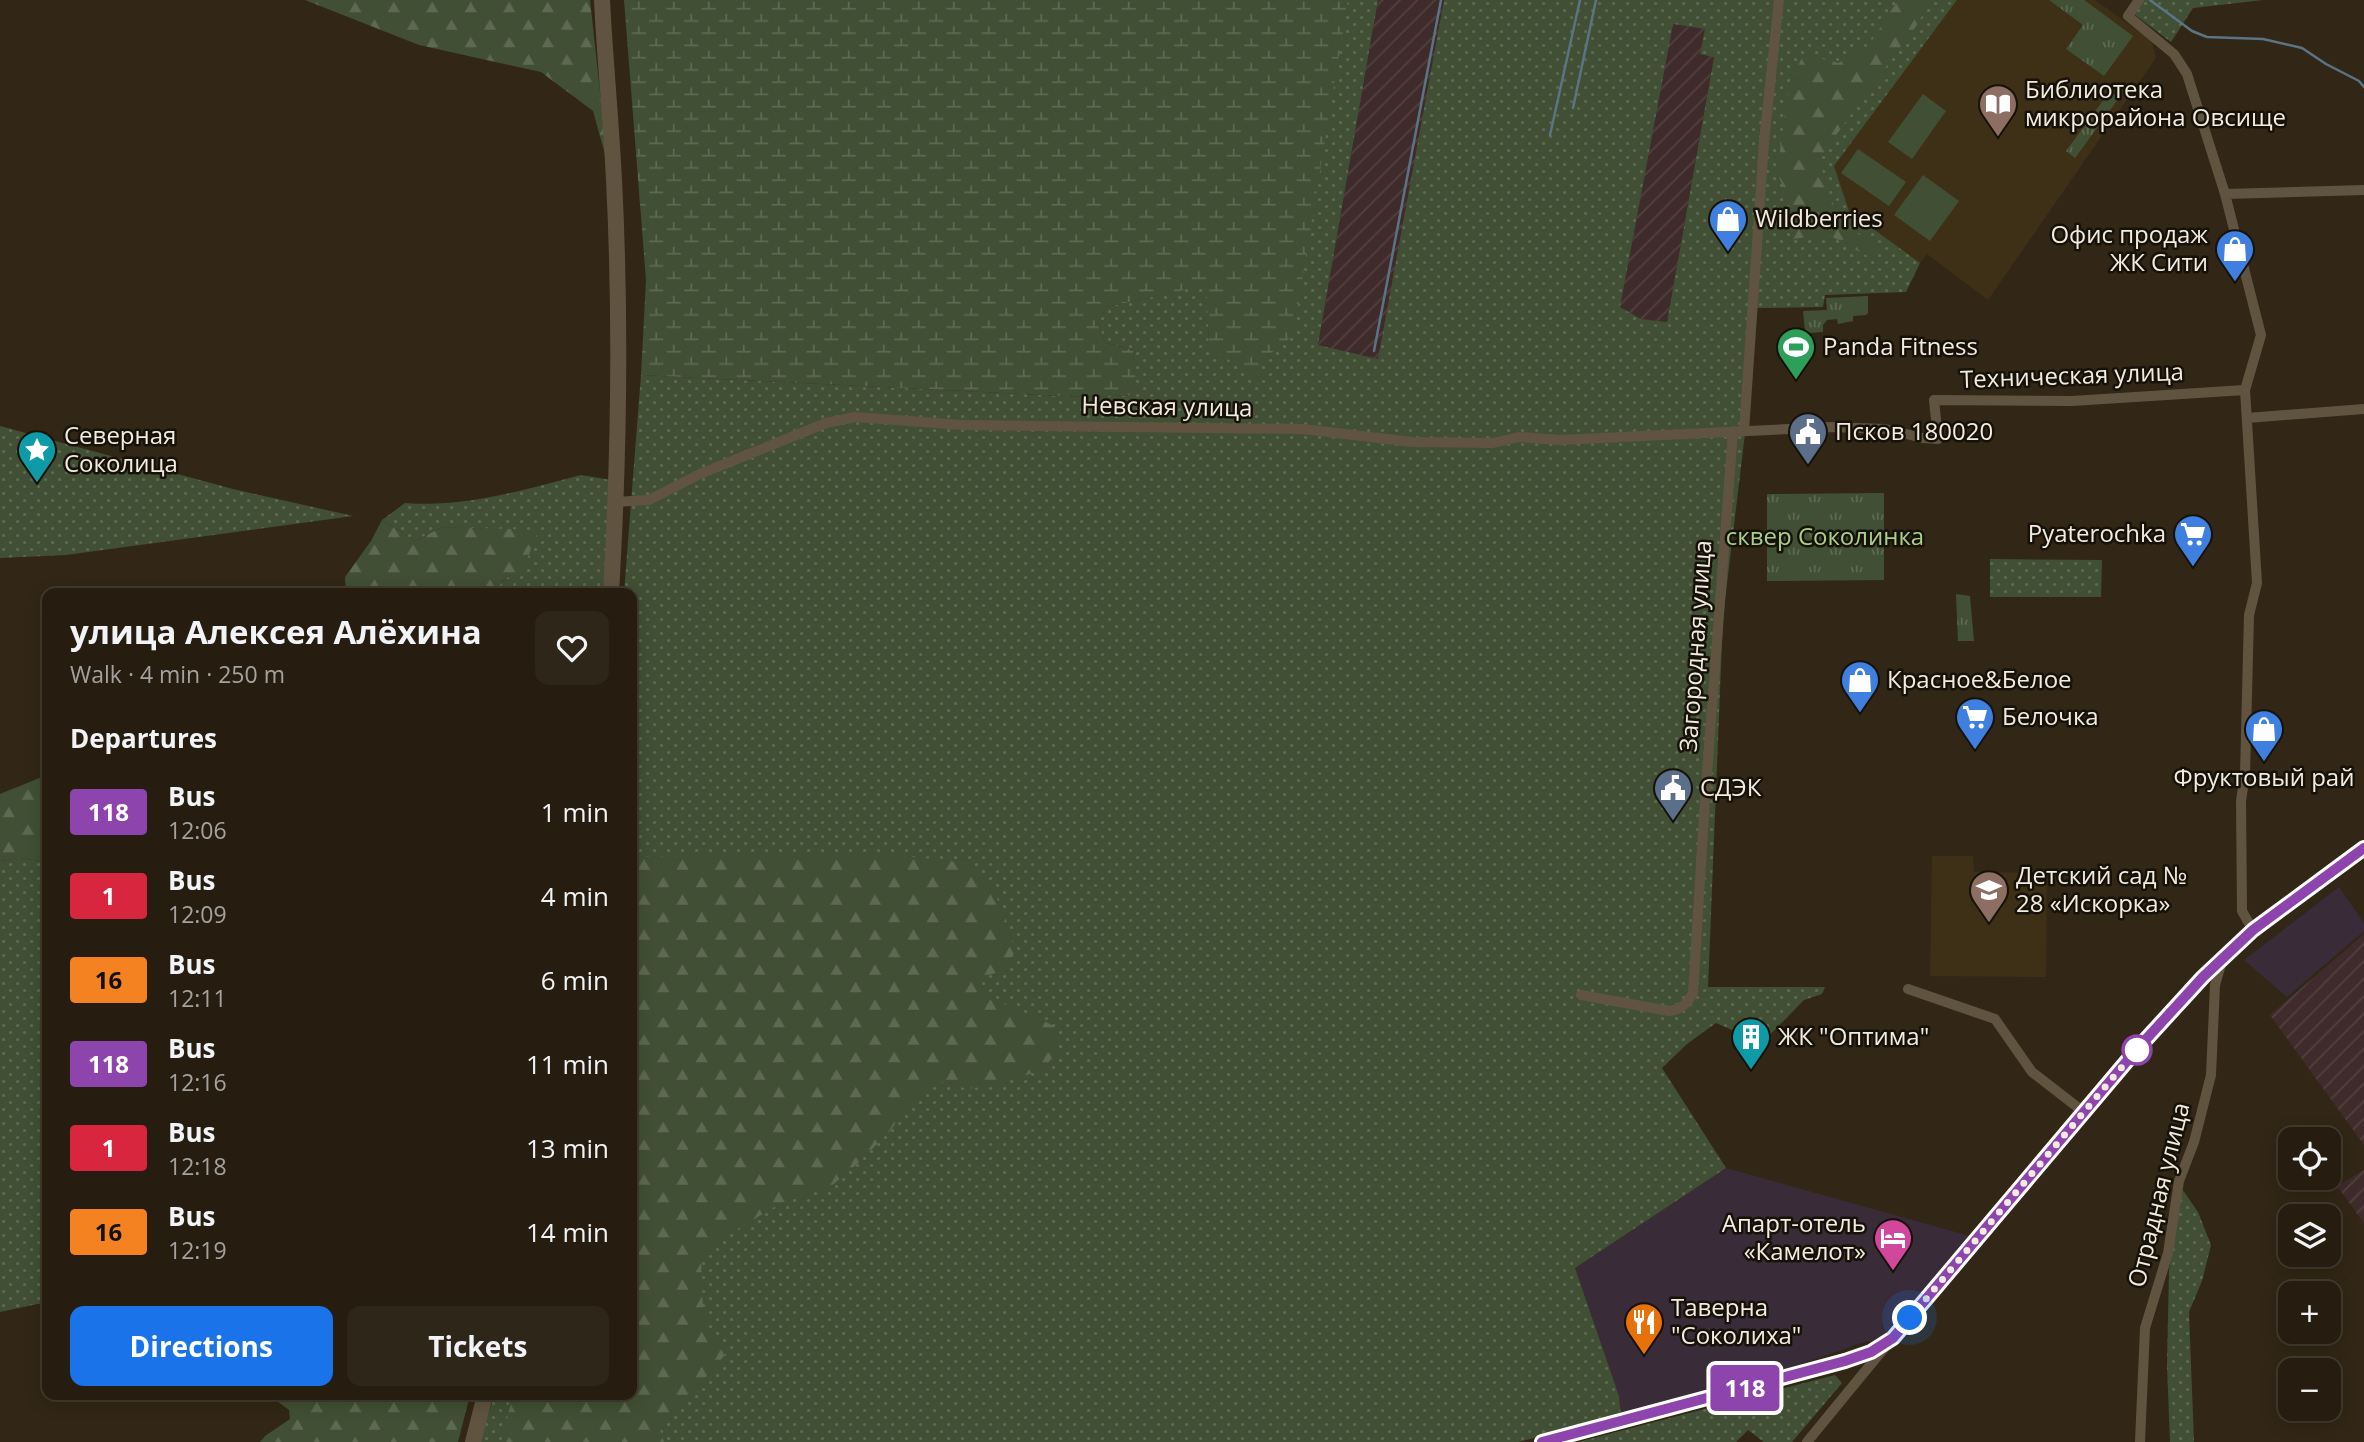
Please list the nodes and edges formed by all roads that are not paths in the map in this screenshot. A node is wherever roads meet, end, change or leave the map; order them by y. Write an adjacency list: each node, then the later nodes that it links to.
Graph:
1 (602, 0): 10 (street)
2 (1779, 0): 9 (street, Загородная улица)
3 (2139, 0): 5 (street)
4 (2364, 190): 5 (street)
5 (2225, 194): 6 (street)
6 (2245, 390): 8 (street); 9 (street, Техническая улица)
7 (2364, 409): 8 (street)
8 (2246, 418): 13 (street)
9 (1738, 431): 10 (street, Невская улица); 16 (street, Загородная улица)
10 (615, 502): 11 (street)
11 (611, 588)
12 (2364, 848): 13 (street)
13 (2253, 930): 14 (street)
14 (2222, 958): 17 (street); 25 (street, Отрадная улица)
15 (1909, 989): 17 (street)
16 (1581, 995)
17 (2085, 1112): 18 (street)
18 (1893, 1338): 19 (street); 20 (street)
19 (1845, 1361): 20 (street); 23 (street)
20 (1856, 1382): 24 (street)
21 (484, 1400): 22 (street)
22 (473, 1442)
23 (1542, 1442)
24 (1807, 1442)
25 (2140, 1442)

